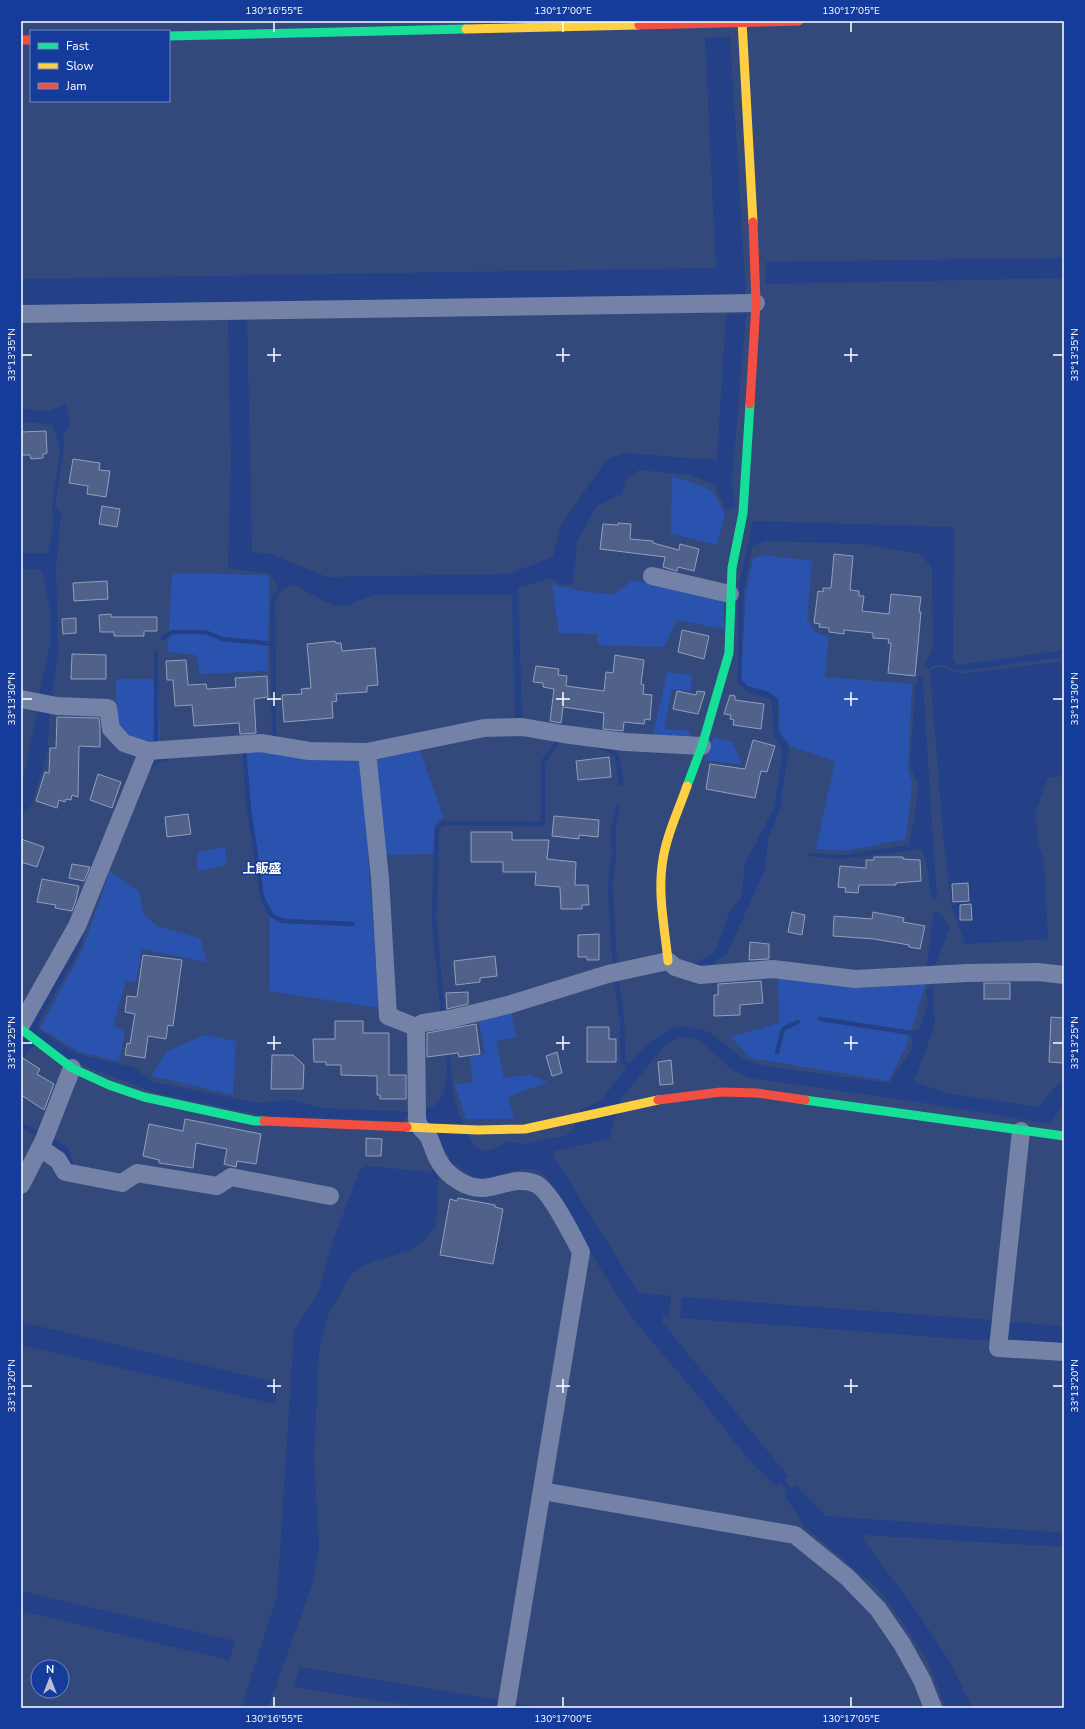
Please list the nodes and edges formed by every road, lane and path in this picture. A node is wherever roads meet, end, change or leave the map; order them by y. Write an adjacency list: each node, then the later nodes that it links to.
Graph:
1 (798, 21): 2 (street)
2 (742, 22): 3 (street); 4 (street)
3 (170, 36)
4 (756, 303): 5 (street); 7 (street)
5 (21, 314)
6 (652, 576): 7 (street)
7 (730, 594): 9 (street)
8 (21, 699): 10 (street)
9 (702, 746): 11 (street); 12 (street)
10 (148, 751): 11 (street); 16 (street)
11 (367, 752): 14 (street)
12 (668, 961): 13 (street); 14 (street)
13 (1064, 975)
14 (416, 1027): 18 (street)
15 (21, 1029): 16 (street)
16 (25, 1030): 17 (street)
17 (72, 1068): 18 (street); 21 (street)
18 (418, 1119): 19 (street); 25 (street)
19 (1021, 1131): 20 (street); 24 (street)
20 (1064, 1136)
21 (43, 1141): 22 (street); 23 (street)
22 (21, 1185)
23 (330, 1196)
24 (1064, 1352)
25 (542, 1491): 26 (street); 27 (street)
26 (507, 1703)
27 (933, 1708)

